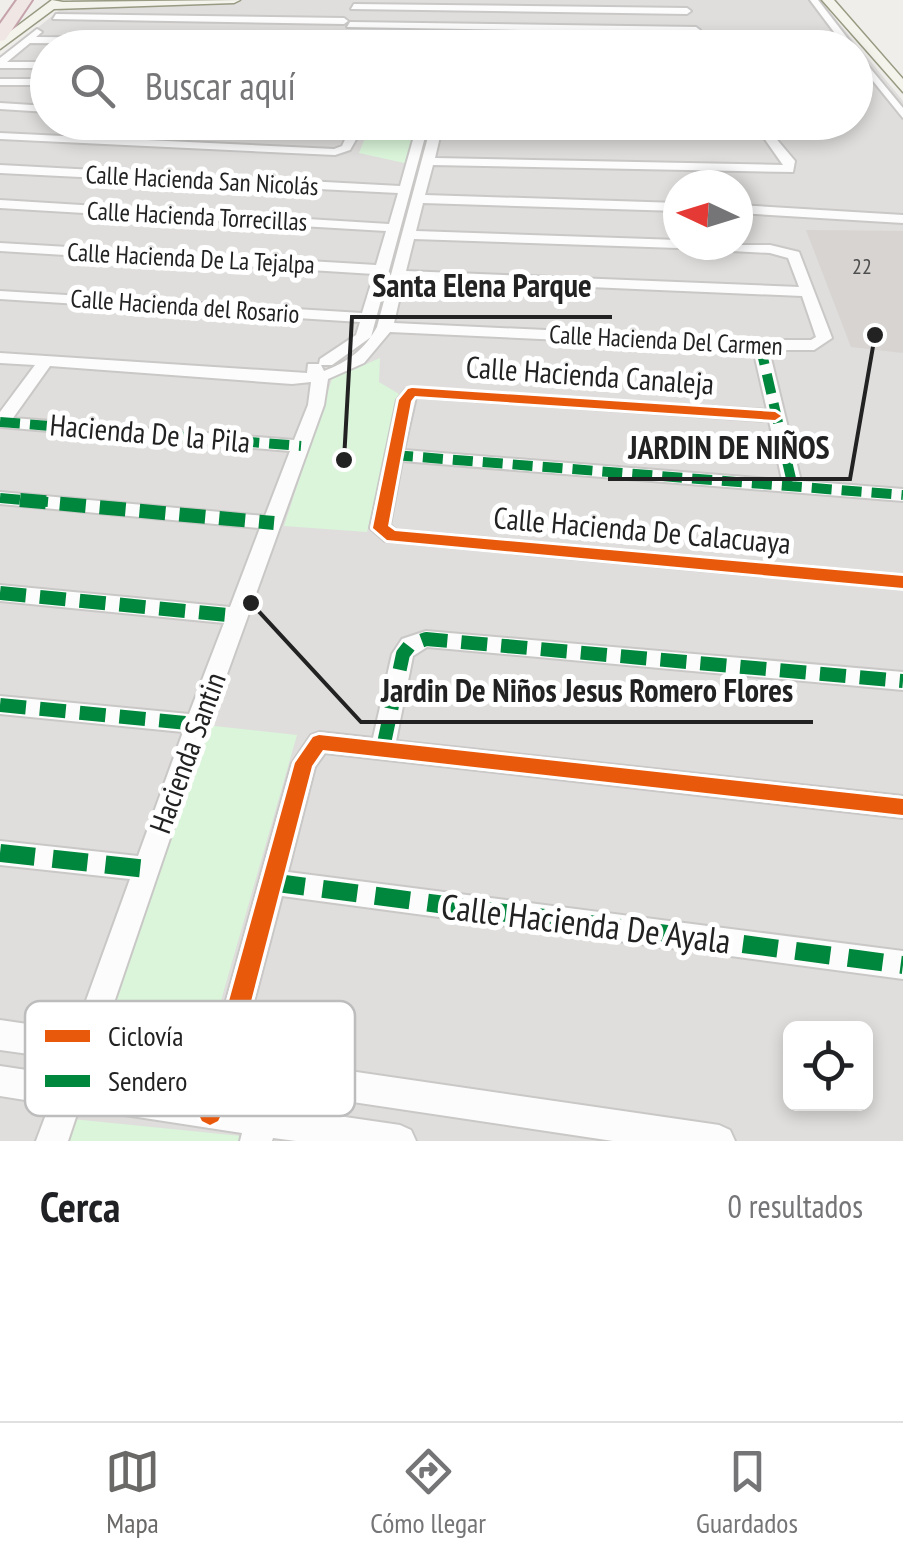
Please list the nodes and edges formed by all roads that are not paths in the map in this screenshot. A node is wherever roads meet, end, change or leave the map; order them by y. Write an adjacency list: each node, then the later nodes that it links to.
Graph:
1 (22, 0): 10 (highway); 17 (highway)
2 (234, 0): 6 (main road)
3 (681, 0): 9 (street)
4 (814, 0): 15 (street)
5 (828, 0): 16 (main road)
6 (124, 2): 8 (main road)
7 (352, 2): 9 (street); 13 (street)
8 (59, 7): 11 (street); 12 (street); 21 (main road)
9 (687, 11): 14 (street)
10 (0, 14)
11 (37, 30)
12 (278, 30)
13 (346, 30)
14 (696, 30)
15 (837, 30)
16 (854, 30)
17 (0, 37)
18 (30, 37): 19 (street)
19 (27, 40): 20 (street); 23 (street)
20 (30, 40)
21 (0, 45)
22 (873, 53): 28 (main road)
23 (0, 64): 24 (street)
24 (30, 65)
25 (873, 76): 31 (street)
26 (0, 82): 27 (street)
27 (30, 82)
28 (903, 88)
29 (0, 106): 30 (street)
30 (30, 107)
31 (903, 115)
32 (0, 136): 33 (street)
33 (30, 137)
34 (84, 140): 35 (street)
35 (350, 140)
36 (429, 140): 38 (street)
37 (770, 140): 39 (street)
38 (426, 151): 39 (street); 41 (street)
39 (646, 168): 42 (street)
40 (0, 170): 41 (street, Calle Hacienda San Nicolás)
41 (415, 194): 42 (street, Calle Hacienda San Nicolás); 47 (street)
42 (656, 203): 43 (street, Calle Hacienda San Nicolás); 48 (street)
43 (663, 203)
44 (0, 204): 47 (street, Calle Hacienda Torrecillas)
45 (753, 207): 46 (street)
46 (903, 216)
47 (402, 231): 48 (street, Calle Hacienda Torrecillas); 51 (street)
48 (662, 244)
49 (0, 246): 51 (street, Calle Hacienda De La Tejalpa)
50 (753, 247): 53 (street)
51 (391, 260): 52 (street); 55 (street)
52 (399, 275): 53 (street); 56 (street)
53 (809, 292): 58 (street, Calle Hacienda Del Carmen)
54 (3, 299): 55 (street, Calle Hacienda del Rosario)
55 (369, 318): 62 (street)
56 (385, 326): 58 (street, Calle Hacienda Del Carmen); 62 (street)
57 (0, 346): 61 (street)
58 (760, 346): 63 (street)
59 (0, 358): 60 (street)
60 (44, 362): 61 (street); 64 (street)
61 (127, 362): 62 (street)
62 (317, 373): 65 (street, Hacienda Santin)
63 (775, 416): 66 (street, Calle Hacienda Canaleja); 67 (street)
64 (1, 422): 65 (street, Hacienda De la Pila)
65 (301, 446): 70 (street, Hacienda Santin)
66 (392, 455): 67 (street); 71 (street, Calle Hacienda De Calacuaya)
67 (793, 487): 68 (street)
68 (903, 495)
69 (0, 498): 70 (street)
70 (274, 524): 73 (street, Hacienda Santin)
71 (903, 582)
72 (0, 592): 73 (street)
73 (237, 616): 76 (street, Hacienda Santin)
74 (903, 681): 77 (street)
75 (0, 705): 76 (street)
76 (197, 724): 80 (street, Hacienda Santin)
77 (382, 748): 78 (street); 81 (street)
78 (903, 808)
79 (0, 853): 80 (street)
80 (146, 869): 83 (street, Hacienda Santin)
81 (270, 882): 82 (street, Calle Hacienda De Ayala); 84 (street)
82 (903, 965)
83 (100, 1001)
84 (240, 1001)
85 (0, 1036): 86 (street)
86 (25, 1040)
87 (0, 1081): 88 (street)
88 (25, 1085)
89 (355, 1089): 95 (street)
90 (60, 1116): 93 (street, Hacienda Santin)
91 (218, 1116): 92 (street)
92 (258, 1130): 94 (street)
93 (52, 1141)
94 (400, 1141)
95 (719, 1141)

